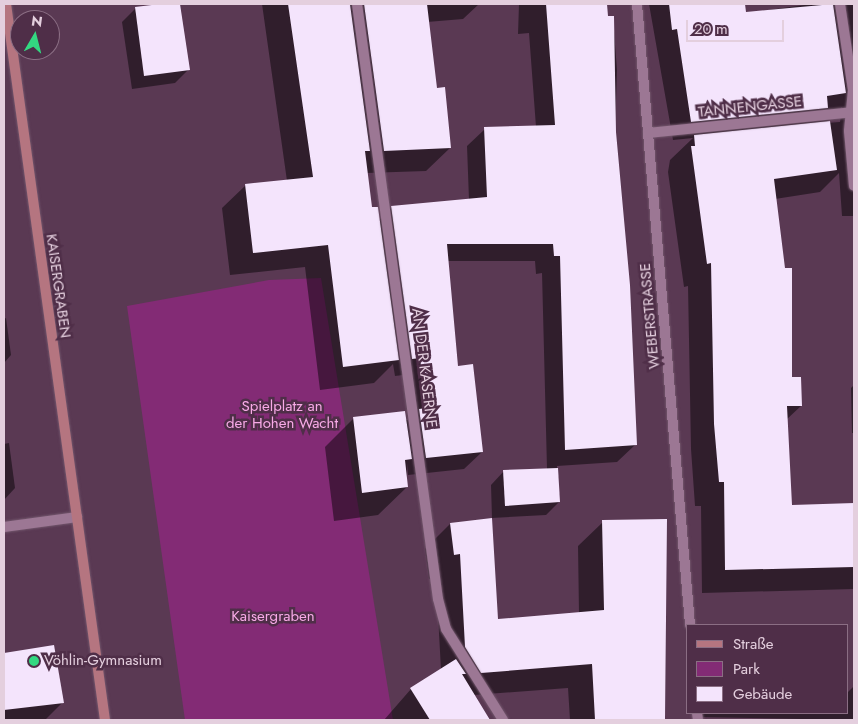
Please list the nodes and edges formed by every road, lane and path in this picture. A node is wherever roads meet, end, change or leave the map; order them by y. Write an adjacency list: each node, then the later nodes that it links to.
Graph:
1 (6, 4): 8 (street, KAISERGRABEN)
2 (357, 4): 12 (street, AN DER KASERNE)
3 (637, 4): 6 (street, WEBERSTRASSE)
4 (840, 4): 5 (street)
5 (853, 112): 6 (street, TANNENGASSE); 7 (street)
6 (648, 133): 10 (street, WEBERSTRASSE)
7 (854, 186)
8 (77, 517): 9 (street); 11 (street, KAISERGRABEN)
9 (4, 527)
10 (690, 624)
11 (106, 720)
12 (503, 720)

